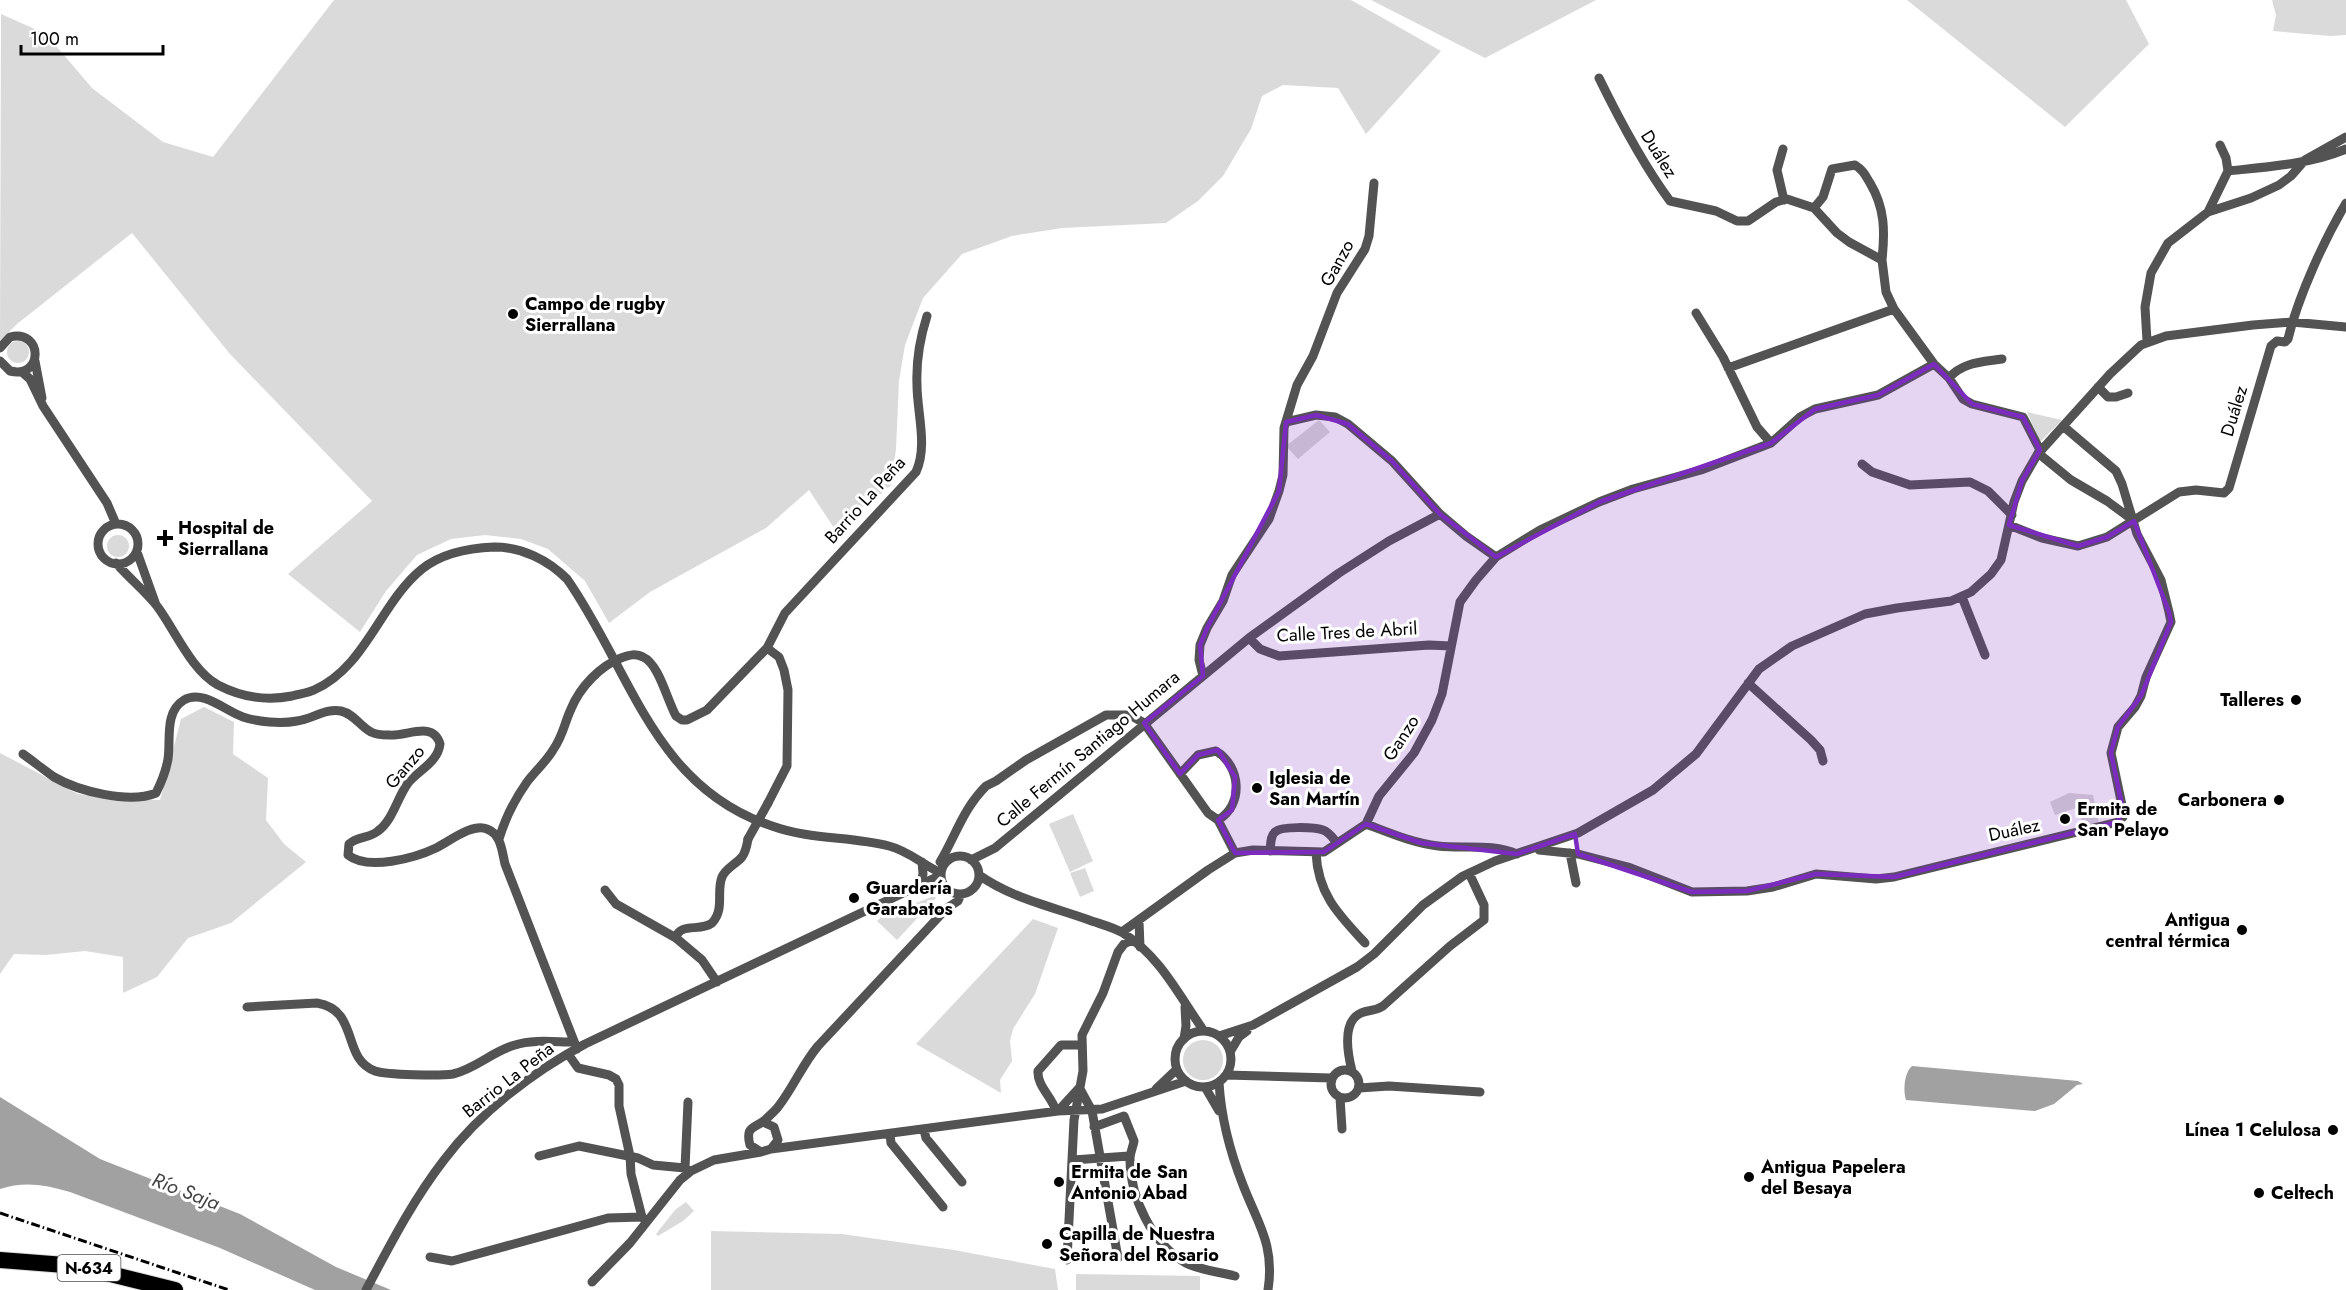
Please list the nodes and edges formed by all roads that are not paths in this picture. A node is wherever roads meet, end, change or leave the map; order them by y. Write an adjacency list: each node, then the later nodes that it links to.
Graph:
1 (1599, 78): 9 (street, Duález)
2 (2346, 137): 6 (street)
3 (2220, 145): 7 (street)
4 (1783, 149): 9 (street)
5 (2346, 149): 6 (street)
6 (2305, 160): 7 (street); 12 (street)
7 (2228, 171): 12 (street)
8 (1374, 183): 33 (street, Ganzo)
9 (1784, 200): 11 (street)
10 (2346, 203): 17 (street, Duález)
11 (1814, 208): 13 (street); 13 (street)
12 (2208, 213): 21 (street)
13 (1882, 260): 14 (street)
14 (1894, 309): 26 (street); 27 (street)
15 (1696, 314): 27 (street)
16 (927, 316): 50 (street, Barrio La Peña)
17 (2292, 322): 18 (street); 21 (street); 40 (street, Duález)
18 (2346, 327)
19 (0, 333): 20 (street)
20 (10, 337): 22 (street); 25 (street)
21 (2147, 341): 30 (street)
22 (0, 348)
23 (2002, 359): 29 (street)
24 (0, 361): 28 (street)
25 (35, 361): 28 (street); 32 (street)
26 (1934, 364): 29 (street); 35 (street)
27 (1728, 368): 35 (street)
28 (22, 372): 32 (street)
29 (1949, 378): 36 (street)
30 (2098, 387): 31 (street); 34 (street)
31 (2128, 393)
32 (43, 406): 41 (street)
33 (1286, 422): 38 (street); 53 (street, Calle Fermín Santiago Humara)
34 (2063, 426): 36 (street); 40 (street, Duález)
35 (1771, 443): 44 (street, Ganzo)
36 (2039, 451): 39 (street); 40 (street)
37 (1862, 464): 39 (street)
38 (1440, 514): 44 (street); 48 (street, Calle Fermín Santiago Humara)
39 (2012, 514): 42 (street)
40 (2134, 520): 42 (street, Duález); 70 (street, Duález)
41 (116, 524): 43 (street); 45 (street)
42 (2009, 525): 46 (street)
43 (136, 552): 45 (street); 47 (street)
44 (1496, 557): 49 (street, Ganzo)
45 (120, 567): 47 (street)
46 (1962, 597): 51 (street); 54 (street)
47 (156, 605): 52 (street)
48 (1250, 639): 49 (street, Calle Tres de Abril); 53 (street, Calle Fermín Santiago Humara)
49 (1451, 646): 60 (street, Ganzo)
50 (767, 648): 52 (street, Barrio La Peña); 88 (street, bridge)
51 (1985, 655)
52 (615, 661): 62 (street); 71 (street)
53 (1203, 676): 55 (street, Calle Fermín Santiago Humara)
54 (1748, 683): 57 (street); 61 (street)
55 (1144, 723): 58 (street); 64 (street, Calle Fermín Santiago Humara); 74 (street)
56 (23, 754): 62 (street, Ganzo)
57 (1823, 762)
58 (1180, 774): 59 (street); 59 (street)
59 (1218, 820): 67 (street)
60 (1366, 824): 63 (street); 69 (street)
61 (1578, 833): 65 (street); 70 (street)
62 (499, 839): 99 (street)
63 (1337, 843): 66 (street); 68 (street)
64 (995, 848): 72 (street, Calle Fermín Santiago Humara); 75 (street, Calle Fermín Santiago Humara)
65 (1531, 850): 69 (street); 70 (street)
66 (1270, 851): 67 (street); 68 (street)
67 (1235, 853): 86 (street)
68 (1316, 853): 89 (street)
69 (1517, 854): 76 (street)
70 (1574, 854): 78 (street)
71 (913, 856): 73 (street); 74 (street)
72 (971, 860): 74 (street); 75 (street)
73 (922, 862): 77 (street); 79 (street)
74 (943, 862): 77 (street)
75 (979, 872): 80 (street); 81 (street)
76 (1469, 873): 94 (street); 100 (street)
77 (944, 881): 79 (street, Barrio La Peña); 83 (street, Barrio La Peña); 84 (street); 85 (street)
78 (1576, 883)
79 (920, 885): 83 (street, Barrio La Peña)
80 (976, 886): 81 (street); 84 (street)
81 (995, 887): 87 (street)
82 (605, 890): 88 (street)
83 (904, 894): 91 (street, Barrio La Peña)
84 (961, 894): 85 (street)
85 (948, 908): 121 (street)
86 (1139, 921): 87 (street); 90 (street)
87 (1122, 932): 90 (street)
88 (676, 938): 91 (street)
89 (1365, 943)
90 (1136, 944): 92 (street); 98 (street)
91 (717, 982): 99 (street, Barrio La Peña)
92 (1185, 1004): 95 (street); 97 (street)
93 (247, 1008): 99 (street)
94 (1253, 1025): 96 (street); 101 (street)
95 (1204, 1031): 96 (street); 97 (street)
96 (1219, 1036): 101 (street)
97 (1184, 1039): 102 (street)
98 (1082, 1045): 112 (street); 122 (street)
99 (573, 1048): 136 (street); 152 (street, Barrio La Peña)
100 (1348, 1051): 103 (street); 105 (street)
101 (1231, 1055): 104 (street); 107 (street)
102 (1177, 1069): 109 (street); 115 (street)
103 (1340, 1070): 105 (street); 106 (street)
104 (1254, 1074): 107 (street); 108 (street)
105 (1355, 1074): 110 (street); 113 (street)
106 (1331, 1078): 108 (street); 114 (street)
107 (1222, 1079): 111 (street); 125 (street)
108 (1300, 1079): 114 (street)
109 (1186, 1081): 111 (street); 115 (street)
110 (1389, 1086): 113 (street); 116 (street)
111 (1205, 1087): 125 (street)
112 (1080, 1088): 118 (street); 123 (street); 124 (street)
113 (1359, 1088): 117 (street)
114 (1332, 1090): 119 (street)
115 (1155, 1091): 124 (street)
116 (1480, 1092)
117 (1351, 1097): 119 (street); 119 (street)
118 (1068, 1098): 122 (street); 123 (street)
119 (1340, 1098)
120 (688, 1102): 141 (street)
121 (778, 1106): 126 (street); 128 (street)
122 (1057, 1111): 123 (street); 129 (street)
123 (1072, 1111): 124 (street); 140 (street)
124 (1092, 1111): 127 (street)
125 (1221, 1113): 153 (street)
126 (763, 1122): 128 (street); 131 (street)
127 (1094, 1127): 138 (street); 139 (street)
128 (776, 1130): 132 (street); 133 (street)
129 (924, 1130): 130 (street); 142 (street)
130 (890, 1134): 132 (street); 143 (street)
131 (748, 1137): 134 (street); 137 (street)
132 (795, 1147): 133 (street)
133 (771, 1149): 134 (street)
134 (761, 1152): 137 (street)
135 (539, 1156): 136 (street)
136 (630, 1156): 141 (street); 144 (street)
137 (731, 1156): 141 (street)
138 (1129, 1156): 139 (street); 149 (street)
139 (1100, 1158): 140 (street); 146 (street)
140 (1073, 1160): 148 (street)
141 (688, 1169): 144 (street)
142 (962, 1182)
143 (943, 1207)
144 (645, 1219): 145 (street); 150 (street)
145 (430, 1257)
146 (1118, 1258)
147 (0, 1260): 151 (highway, N-634)
148 (1067, 1260)
149 (1236, 1276)
150 (592, 1282)
151 (175, 1290)
152 (366, 1290)
153 (1268, 1290)

